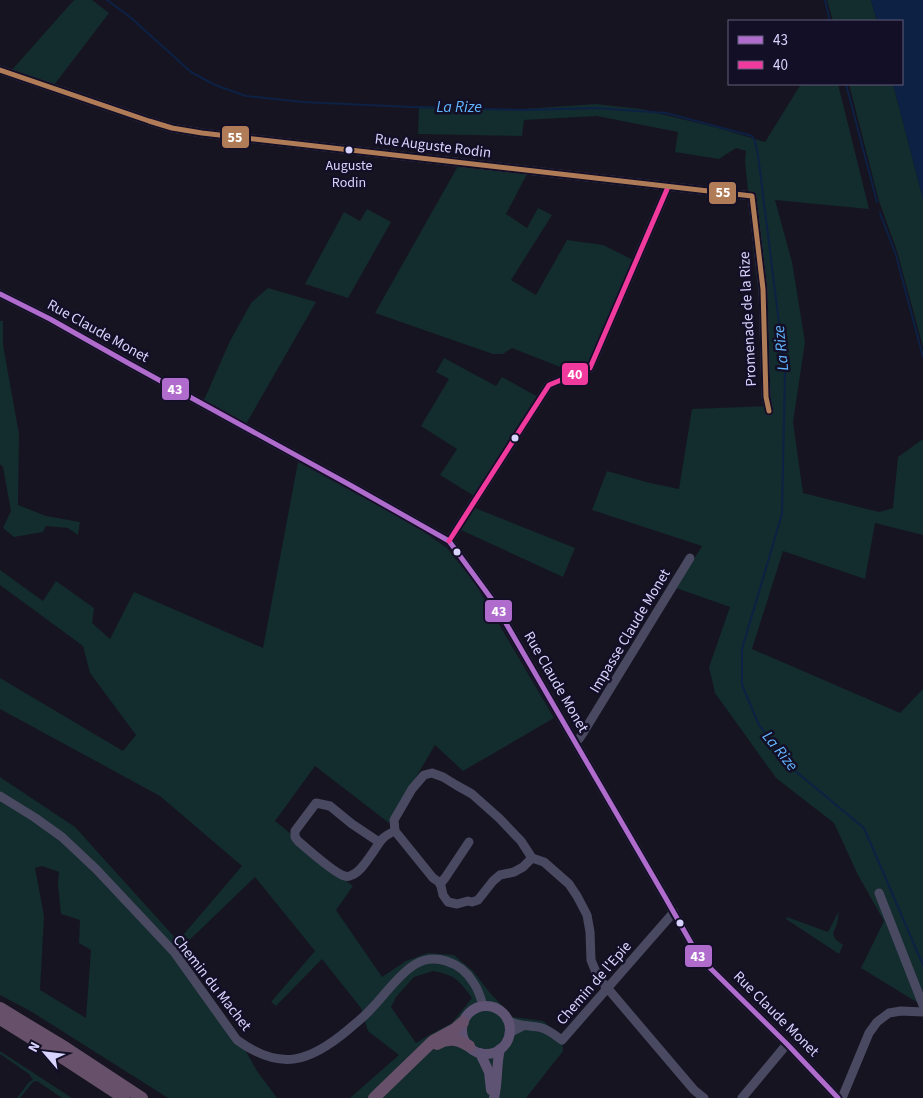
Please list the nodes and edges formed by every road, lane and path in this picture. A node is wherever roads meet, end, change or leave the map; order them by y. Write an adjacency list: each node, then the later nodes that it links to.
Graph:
1 (0, 70): 2 (street, Rue Auguste Rodin)
2 (668, 187): 3 (street, Rue Auguste Rodin); 6 (street)
3 (752, 196): 5 (street, Promenade de la Rize)
4 (0, 294): 6 (street, Rue Claude Monet)
5 (768, 412)
6 (449, 541): 8 (street, Rue Claude Monet)
7 (690, 558): 8 (street, Impasse Claude Monet)
8 (575, 742): 16 (street, Rue Claude Monet)
9 (0, 796): 19 (street, Chemin du Machet)
10 (395, 831): 11 (street); 13 (street); 14 (street)
11 (379, 842): 11 (street)
12 (469, 842): 14 (street)
13 (532, 858): 14 (street); 17 (street)
14 (440, 884)
15 (879, 893): 18 (street)
16 (674, 912): 17 (street, Chemin de l'Epie); 27 (street, Rue Claude Monet)
17 (607, 989): 25 (street, Chemin de l'Epie); 36 (street)
18 (923, 1005)
19 (483, 1006): 23 (main road); 24 (main road)
20 (0, 1008): 32 (highway)
21 (923, 1012): 39 (street)
22 (0, 1019): 31 (highway)
23 (508, 1020): 25 (street, Chemin de l'Epie); 26 (main road)
24 (463, 1022): 28 (main road); 33 (highway)
25 (523, 1026): 26 (street)
26 (509, 1034): 29 (main road)
27 (787, 1044): 37 (street); 38 (street, Rue Claude Monet)
28 (469, 1046): 30 (main road); 34 (highway)
29 (500, 1049): 30 (main road); 35 (main road)
30 (480, 1053): 35 (main road)
31 (124, 1098)
32 (142, 1098)
33 (374, 1098)
34 (381, 1098)
35 (492, 1098)
36 (704, 1098)
37 (742, 1098)
38 (838, 1098)
39 (842, 1098)

